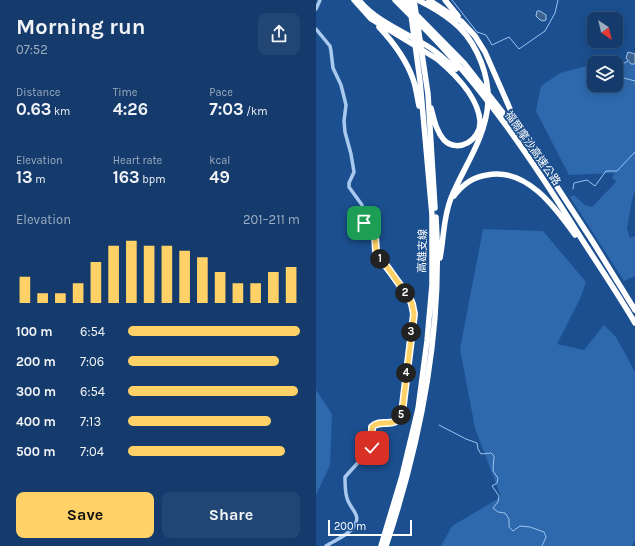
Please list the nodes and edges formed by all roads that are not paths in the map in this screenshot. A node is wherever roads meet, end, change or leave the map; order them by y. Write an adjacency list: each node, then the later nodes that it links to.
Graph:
1 (320, 0): 11 (street)
2 (354, 0): 12 (highway)
3 (359, 0): 15 (highway)
4 (395, 0): 15 (highway, 福爾摩沙高速公路)
5 (402, 0): 19 (highway, 福爾摩沙高速公路)
6 (409, 0): 16 (highway, 高雄支線)
7 (414, 0): 16 (highway, 高雄支線)
8 (418, 0): 20 (highway)
9 (429, 0): 13 (highway)
10 (445, 0): 13 (highway)
11 (316, 9)
12 (371, 19): 17 (highway); 18 (highway)
13 (461, 21): 19 (highway)
14 (316, 28): 25 (street)
15 (467, 77): 21 (highway, 福爾摩沙高速公路)
16 (423, 81): 17 (highway, 高雄支線); 18 (highway, 高雄支線)
17 (428, 94): 22 (highway, 高雄支線)
18 (425, 134): 26 (highway, 高雄支線)
19 (537, 156): 23 (highway, 福爾摩沙高速公路)
20 (446, 212): 21 (highway); 22 (highway)
21 (587, 247): 24 (highway, 福爾摩沙高速公路)
22 (437, 278): 27 (highway, 高雄支線)
23 (635, 310)
24 (635, 322)
25 (326, 546)
26 (381, 546)
27 (386, 546)

